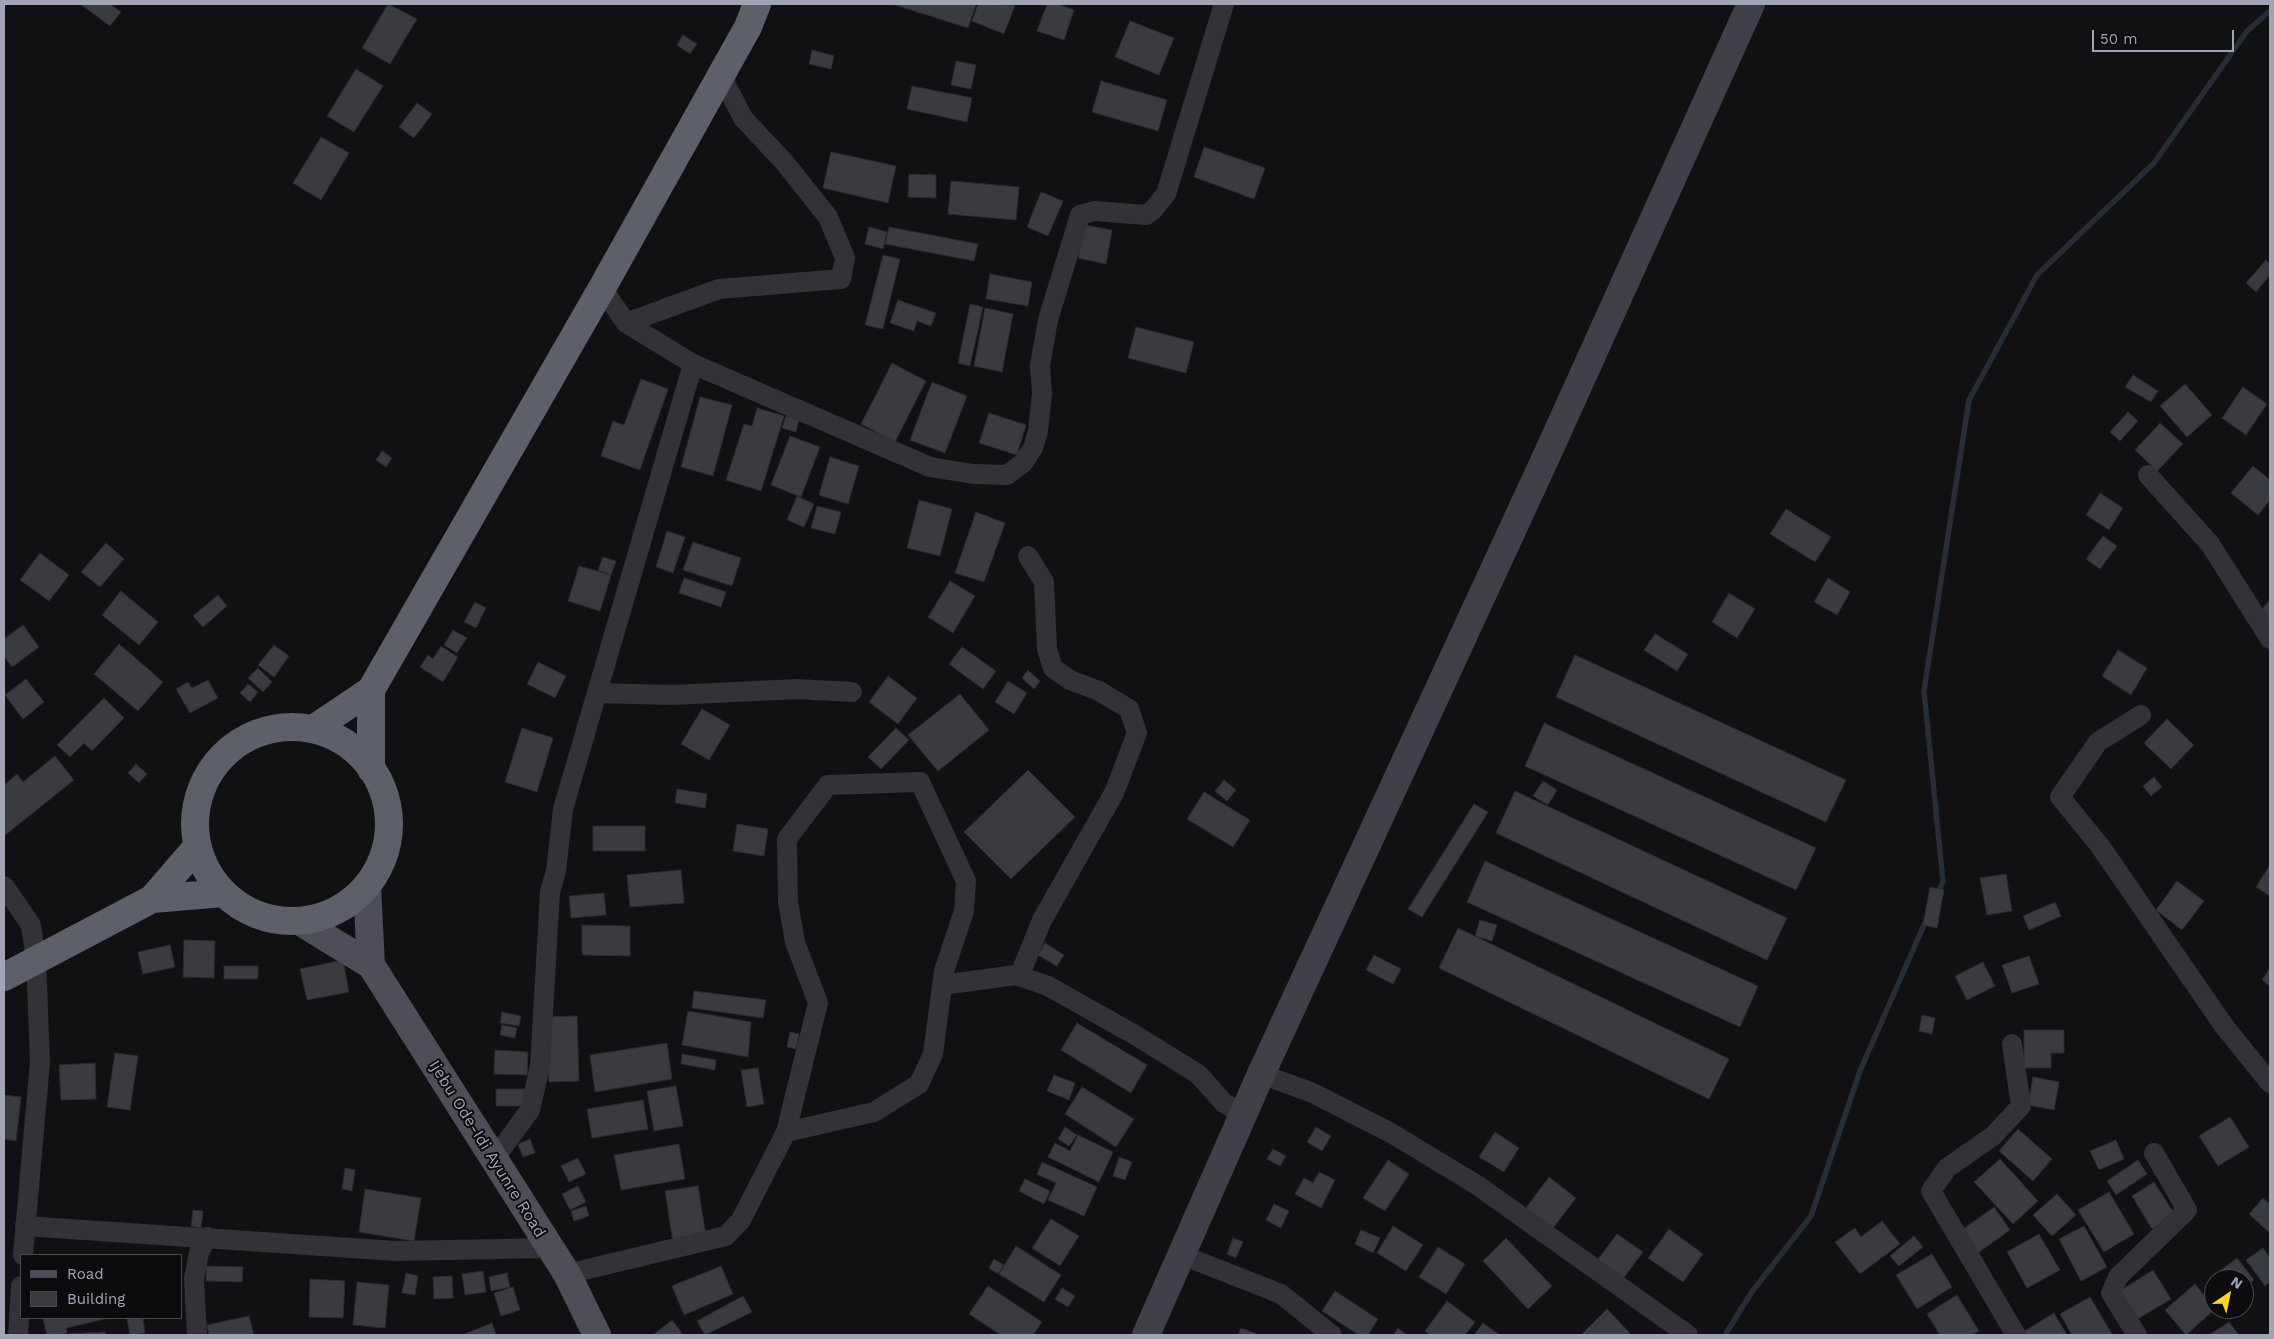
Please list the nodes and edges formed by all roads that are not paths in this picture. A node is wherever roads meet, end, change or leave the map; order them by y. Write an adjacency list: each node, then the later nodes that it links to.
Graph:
1 (757, 4): 4 (highway)
2 (1224, 4): 7 (street)
3 (1751, 4): 29 (main road)
4 (721, 75): 5 (highway); 6 (street)
5 (602, 288): 6 (street); 11 (highway)
6 (626, 323): 7 (street)
7 (693, 364): 13 (street)
8 (2148, 475): 10 (street)
9 (1028, 556): 25 (street)
10 (2270, 638)
11 (371, 690): 15 (highway); 16 (highway)
12 (852, 692): 13 (street)
13 (597, 693): 34 (street)
14 (2141, 716): 30 (street)
15 (313, 730): 16 (highway); 17 (highway)
16 (371, 769): 19 (highway)
17 (198, 847): 20 (highway); 21 (highway)
18 (4, 886): 23 (street)
19 (367, 886): 22 (highway); 24 (main road)
20 (224, 893): 21 (highway); 22 (highway)
21 (152, 899): 23 (highway)
22 (304, 924): 24 (main road)
23 (36, 960): 26 (highway); 35 (street)
24 (371, 965): 34 (main road, Ijebu Ode-Idi Ayunre Road)
25 (1016, 975): 27 (street); 31 (street)
26 (4, 977)
27 (942, 985): 32 (street); 32 (street)
28 (2012, 1044): 48 (street)
29 (1261, 1074): 31 (main road); 42 (street)
30 (2270, 1083)
31 (1243, 1114): 39 (main road)
32 (786, 1132): 40 (street)
33 (2154, 1152): 49 (street)
34 (494, 1159): 37 (main road, Ijebu Ode-Idi Ayunre Road)
35 (25, 1226): 36 (street); 38 (street)
36 (207, 1237): 37 (street); 44 (street)
37 (550, 1248): 40 (main road, Ijebu Ode-Idi Ayunre Road)
38 (23, 1254)
39 (1182, 1255): 46 (main road); 47 (street)
40 (568, 1274): 45 (main road, Ijebu Ode-Idi Ayunre Road)
41 (20, 1302): 43 (street)
42 (1686, 1334)
43 (18, 1335)
44 (197, 1335)
45 (597, 1335)
46 (1146, 1335)
47 (1332, 1335)
48 (2016, 1335)
49 (2137, 1335)

